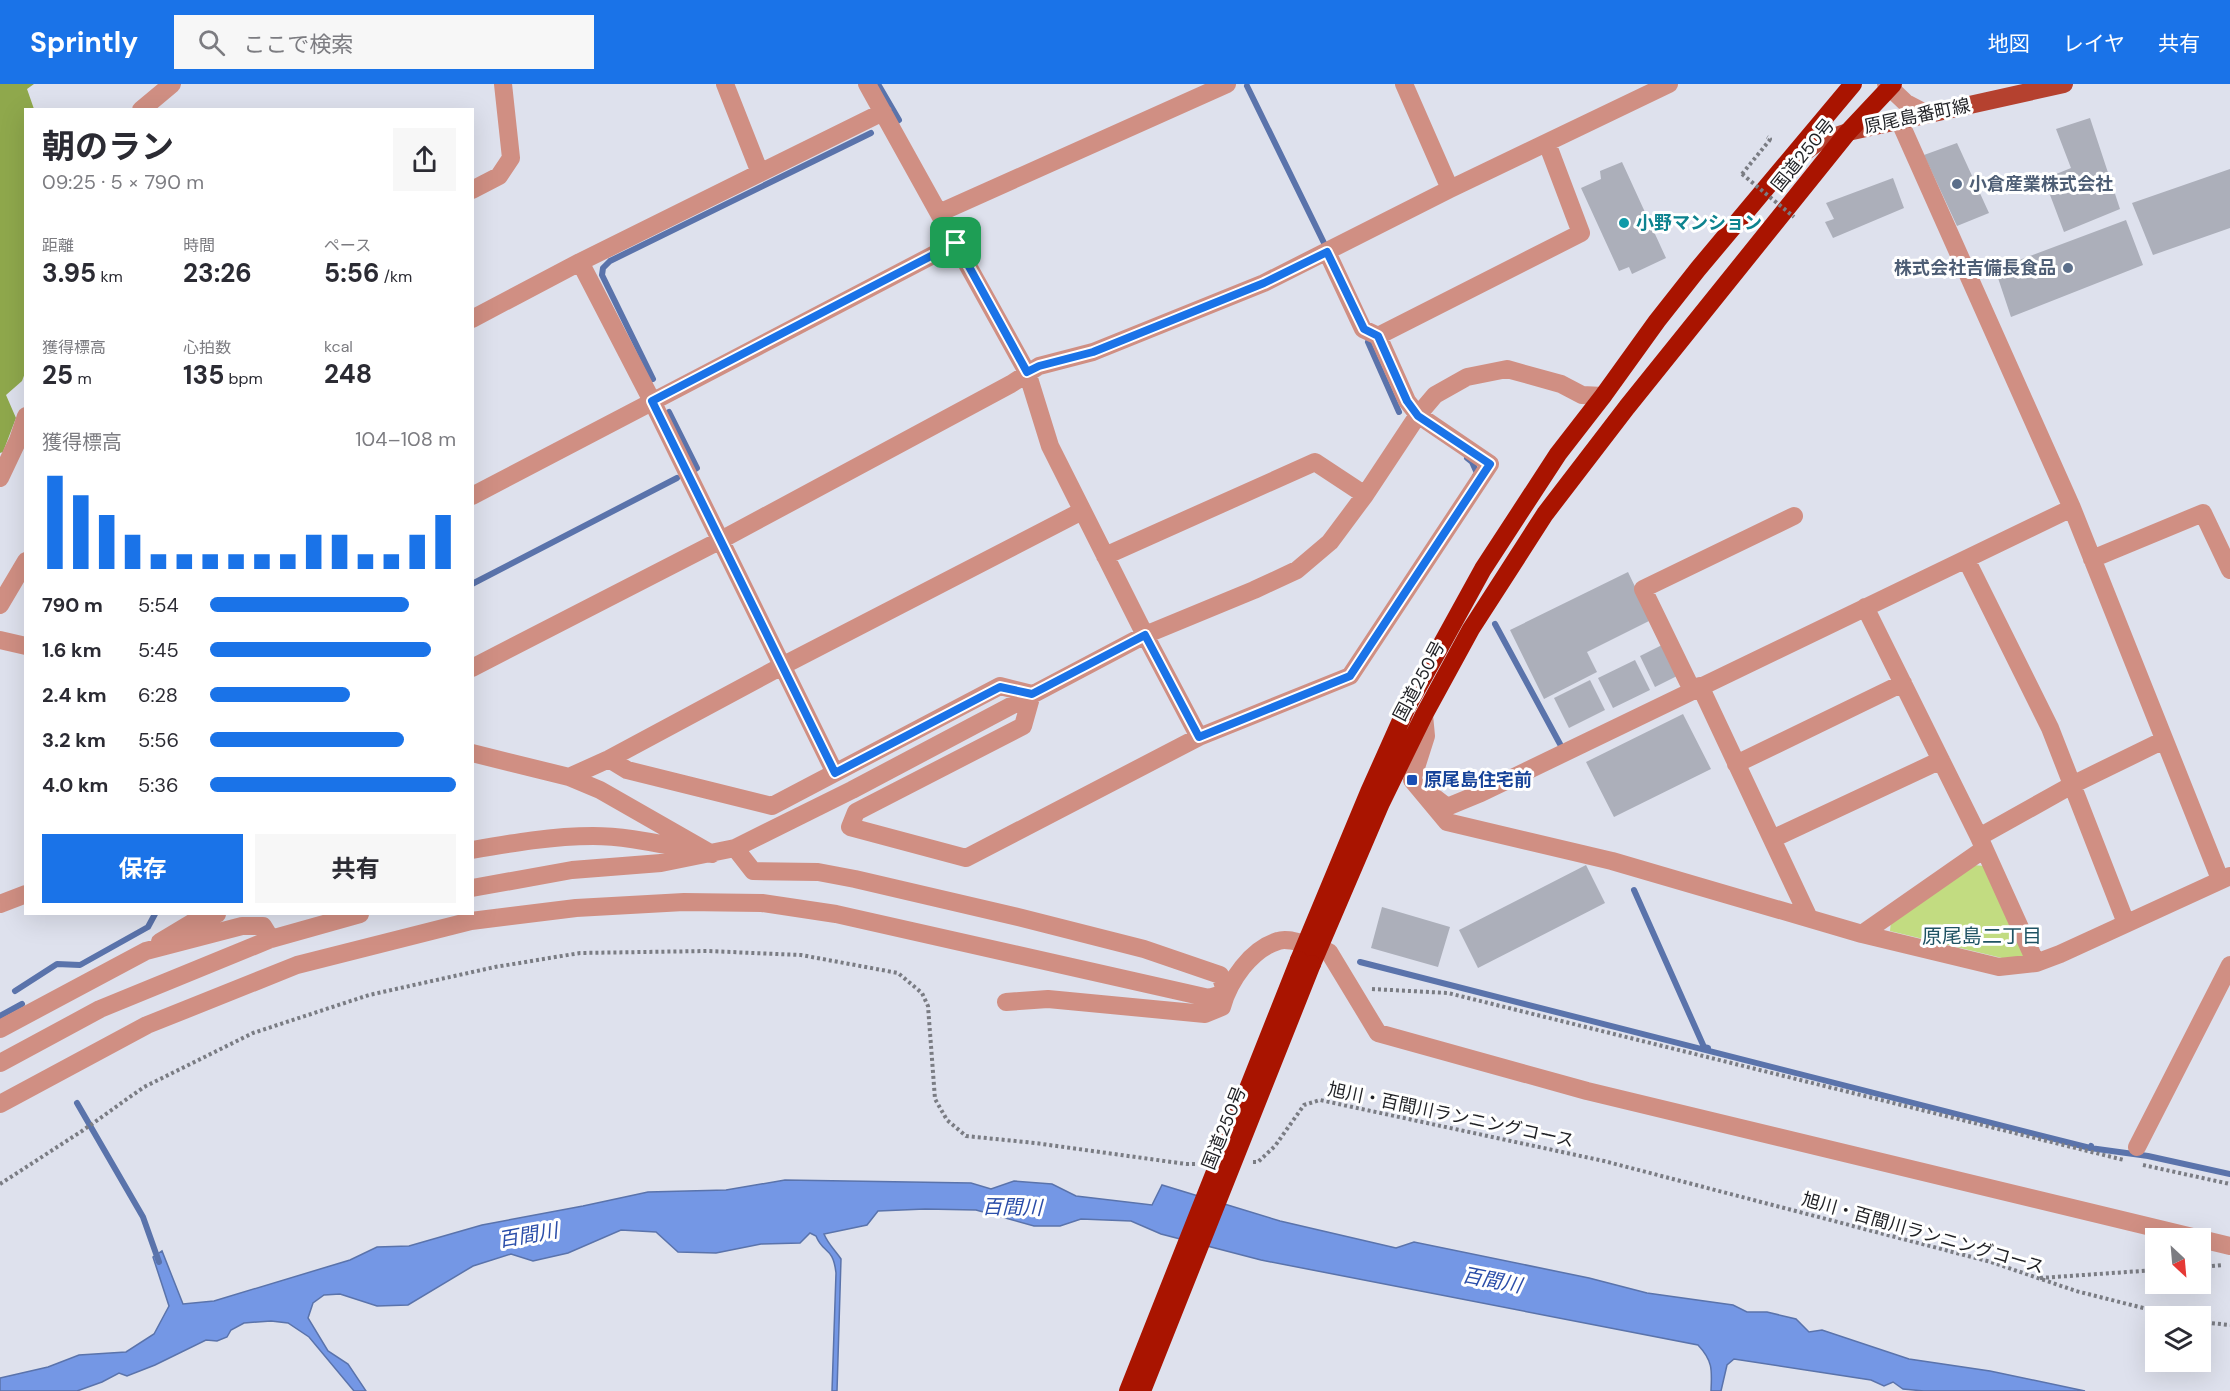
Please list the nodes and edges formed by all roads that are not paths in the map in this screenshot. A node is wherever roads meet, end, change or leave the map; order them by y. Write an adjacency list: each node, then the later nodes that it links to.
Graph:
1 (172, 84): 11 (street)
2 (503, 84): 19 (street)
3 (725, 84): 18 (street)
4 (867, 84): 12 (street)
5 (1227, 84): 21 (street)
6 (1404, 84): 20 (street)
7 (1669, 84): 16 (street)
8 (1853, 84): 17 (highway, 国道250号)
9 (2064, 84): 13 (main road, 原尾島番町線)
10 (1890, 85): 13 (street); 15 (highway, 国道250号)
11 (143, 108)
12 (883, 112): 18 (street); 21 (street)
13 (1927, 114): 14 (main road, 原尾島番町線)
14 (1899, 120): 15 (main road, 原尾島番町線); 35 (street)
15 (1848, 132): 17 (main road, 原尾島番町線); 54 (highway, 国道250号)
16 (1546, 142): 20 (street); 26 (street)
17 (1779, 171): 28 (highway, 国道250号)
18 (760, 173): 24 (street)
19 (474, 189)
20 (1450, 189): 23 (street)
21 (939, 213): 22 (street)
22 (956, 243): 27 (street); 29 (street)
23 (1327, 252): 26 (street); 27 (street)
24 (580, 262): 25 (street); 29 (street)
25 (474, 318)
26 (1378, 336): 30 (street)
27 (1027, 372): 36 (street); 38 (street)
28 (1604, 396): 30 (street); 81 (highway, 国道250号)
29 (652, 401): 33 (street); 38 (street)
30 (1418, 416): 34 (street); 55 (street)
31 (24, 422): 32 (street)
32 (0, 478)
33 (474, 495)
34 (1365, 495): 39 (street); 46 (street)
35 (2072, 508): 40 (street); 41 (street)
36 (1082, 511): 39 (street); 49 (street)
37 (1794, 516): 52 (street)
38 (719, 541): 49 (street); 50 (street)
39 (1105, 556): 46 (street)
40 (1966, 559): 45 (street); 64 (street)
41 (2092, 559): 43 (street); 56 (street)
42 (24, 564): 44 (street)
43 (2230, 570)
44 (0, 605)
45 (1865, 607): 51 (street); 52 (street)
46 (1145, 635): 53 (street); 55 (street)
47 (0, 640): 48 (street)
48 (24, 646)
49 (782, 666): 58 (street); 61 (street)
50 (474, 667)
51 (1903, 683): 59 (street); 60 (street)
52 (1696, 688): 60 (street); 63 (street)
53 (1032, 694): 55 (street); 61 (street); 67 (street)
54 (1424, 715): 63 (street); 81 (highway, 国道250号)
55 (1199, 737)
56 (2164, 740): 64 (street); 70 (street)
57 (474, 753): 62 (street)
58 (609, 759): 61 (street); 62 (street)
59 (1941, 760): 65 (street); 66 (street)
60 (1736, 764): 65 (street)
61 (835, 773)
62 (569, 777): 69 (street)
63 (1412, 780): 76 (street)
64 (2072, 785): 66 (street); 77 (street)
65 (1772, 839): 76 (street)
66 (1982, 843): 78 (street); 82 (street)
67 (735, 848): 69 (street); 84 (street)
68 (474, 850): 69 (street)
69 (712, 854): 71 (street)
70 (2225, 878): 77 (street)
71 (474, 888)
72 (24, 895): 73 (street)
73 (0, 904)
74 (214, 915): 80 (street)
75 (356, 915): 79 (street)
76 (1809, 918): 78 (street)
77 (2126, 923): 82 (street)
78 (1862, 934): 82 (street)
79 (271, 939): 80 (street); 87 (street)
80 (146, 951): 86 (street)
81 (1309, 954): 84 (street); 90 (street); 91 (highway, 国道250号, bridge); 92 (highway, 国道250号, bridge)
82 (2036, 963)
83 (2230, 965): 89 (street)
84 (1226, 993): 85 (street); 88 (street)
85 (1006, 1002)
86 (0, 1029)
87 (0, 1063)
88 (0, 1104)
89 (2136, 1157)
90 (2230, 1246)
91 (1128, 1391)
92 (1142, 1391)

